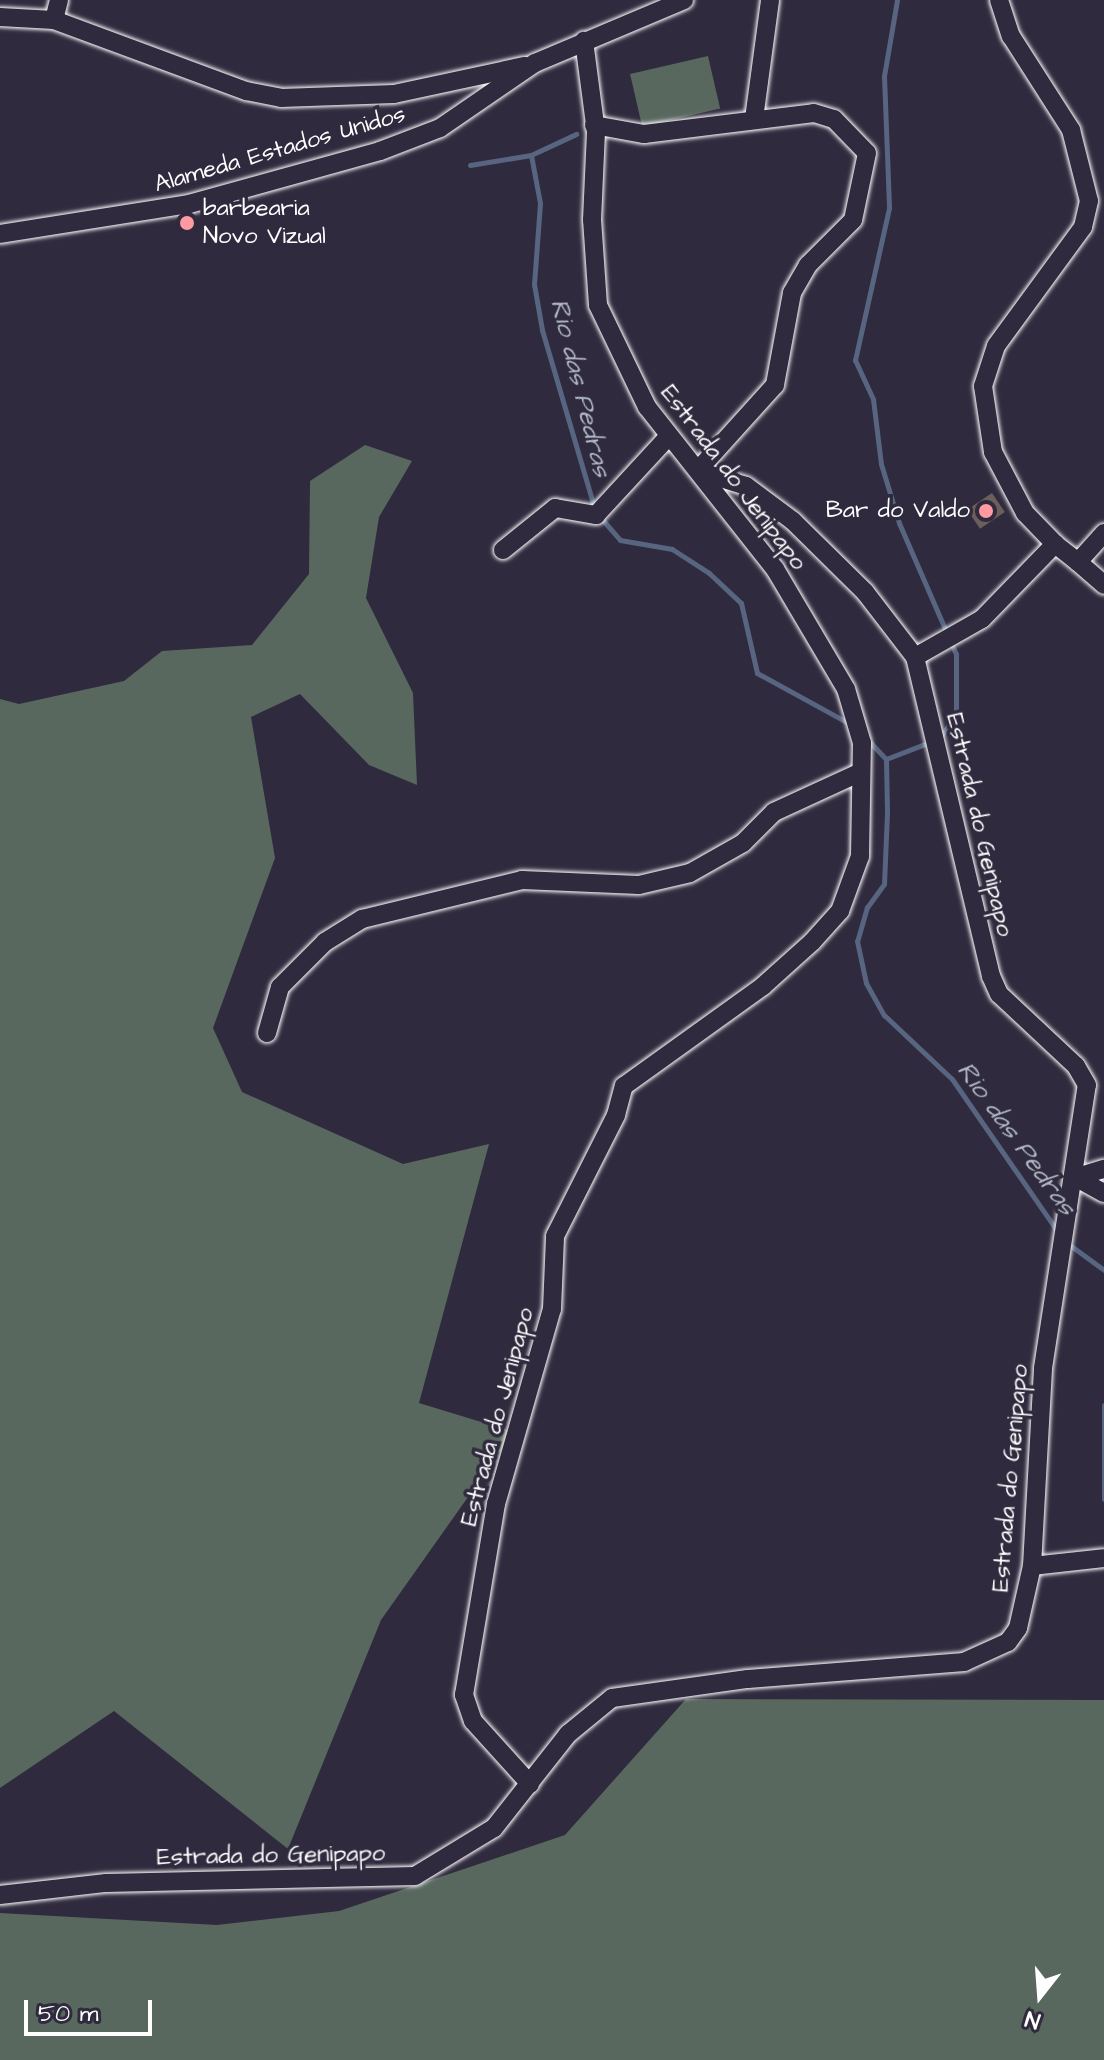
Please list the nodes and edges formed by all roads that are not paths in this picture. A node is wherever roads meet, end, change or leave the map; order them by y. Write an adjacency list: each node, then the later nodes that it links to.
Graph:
1 (59, 0): 6 (street)
2 (684, 0): 7 (street, Alameda Estados Unidos)
3 (770, 0): 9 (street)
4 (999, 0): 15 (street)
5 (0, 17): 6 (street)
6 (54, 20): 8 (street)
7 (584, 41): 8 (street, Alameda Estados Unidos); 10 (street, Estrada do Jenipapo)
8 (535, 63): 11 (street, Alameda Estados Unidos)
9 (754, 119): 10 (street); 13 (street)
10 (594, 125): 12 (street, Estrada do Jenipapo)
11 (0, 234)
12 (668, 437): 13 (street, Estrada do Jenipapo); 16 (street)
13 (702, 470): 19 (street, Estrada do Genipapo); 20 (street, Estrada do Jenipapo)
14 (1104, 533): 17 (street)
15 (1055, 544): 17 (street); 19 (street)
16 (503, 550)
17 (1078, 562): 18 (street)
18 (1104, 585)
19 (915, 657): 23 (street, Estrada do Genipapo)
20 (861, 772): 21 (street); 27 (street, Estrada do Jenipapo)
21 (267, 1033)
22 (1104, 1169): 23 (street)
23 (1075, 1176): 24 (street); 26 (street, Estrada do Genipapo)
24 (1104, 1193)
25 (1104, 1558): 26 (street)
26 (1032, 1566): 27 (street, Estrada do Genipapo)
27 (530, 1784): 28 (street, Estrada do Genipapo)
28 (0, 1895)

